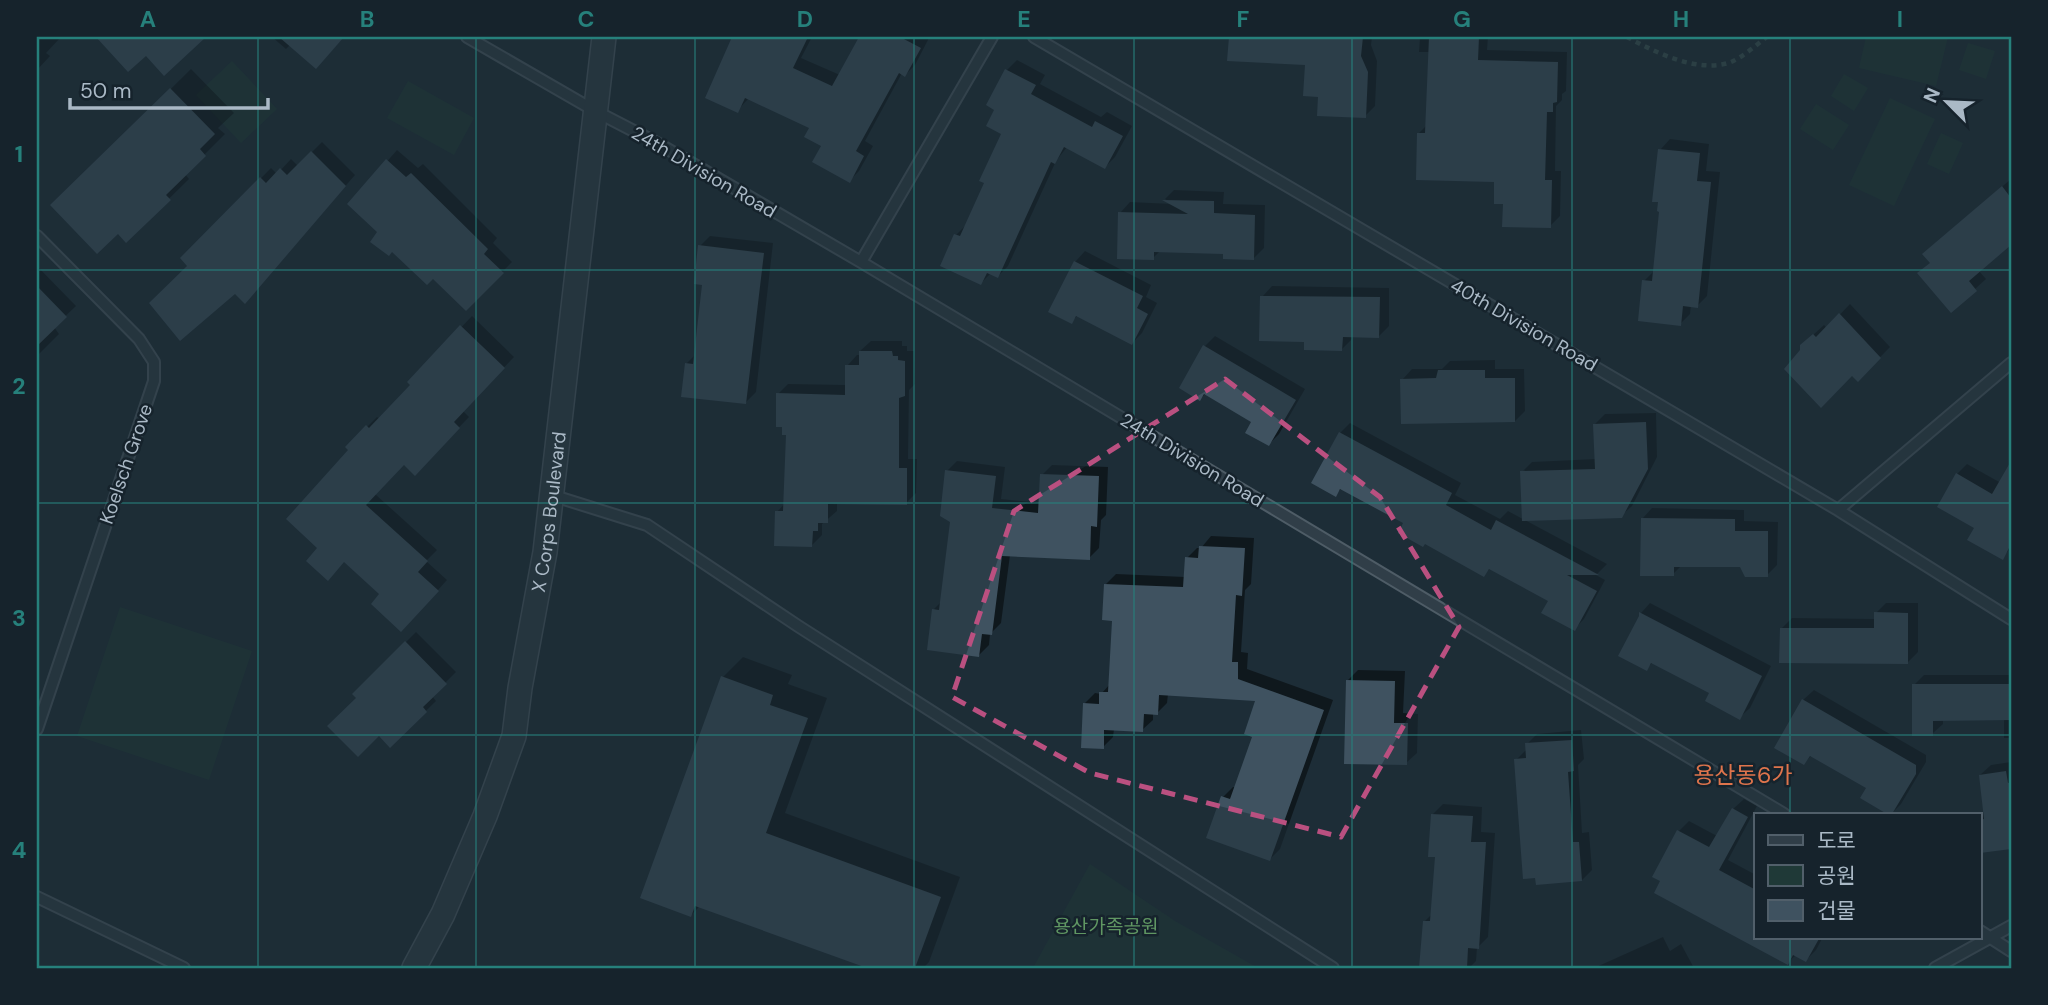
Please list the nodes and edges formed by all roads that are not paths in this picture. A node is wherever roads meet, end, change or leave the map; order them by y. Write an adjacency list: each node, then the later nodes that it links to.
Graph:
1 (467, 37): 5 (lane, 24th Division Road)
2 (604, 37): 5 (street, X Corps Boulevard)
3 (992, 37): 7 (lane)
4 (1034, 37): 10 (lane, 40th Division Road)
5 (597, 112): 7 (lane, 24th Division Road); 9 (street, X Corps Boulevard)
6 (37, 236): 12 (lane, Koelsch Grove)
7 (861, 262): 13 (lane, 24th Division Road)
8 (2011, 363): 10 (lane)
9 (551, 495): 20 (street, X Corps Boulevard); 21 (lane)
10 (1838, 510): 11 (lane, 40th Division Road)
11 (2011, 618)
12 (37, 729)
13 (1782, 813)
14 (37, 897): 19 (lane)
15 (2011, 926): 17 (lane)
16 (1982, 932): 17 (lane)
17 (1990, 937): 18 (lane); 22 (lane)
18 (2011, 951)
19 (184, 968)
20 (414, 968)
21 (1333, 968)
22 (1935, 968)

